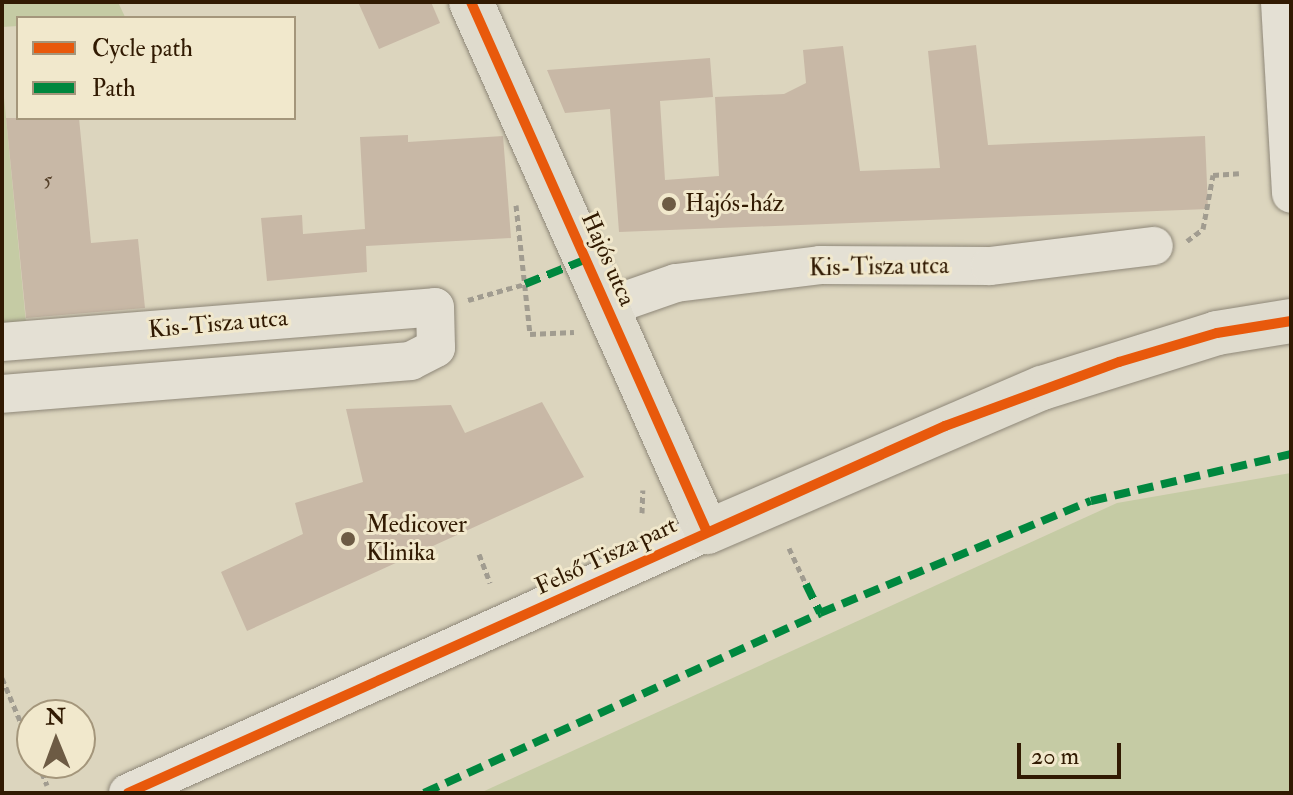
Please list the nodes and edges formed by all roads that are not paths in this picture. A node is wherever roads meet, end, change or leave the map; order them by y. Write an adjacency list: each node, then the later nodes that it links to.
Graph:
1 (471, 2): 5 (main road, Hajós utca)
2 (1280, 2): 3 (street)
3 (1291, 194)
4 (1154, 246): 5 (street, Kis-Tisza utca)
5 (597, 319): 9 (main road, Hajós utca)
6 (1291, 321): 9 (main road, Felső Tisza part)
7 (2, 342): 8 (street, Kis-Tisza utca)
8 (2, 394)
9 (707, 532): 10 (street, Felső Tisza part)
10 (128, 793)

